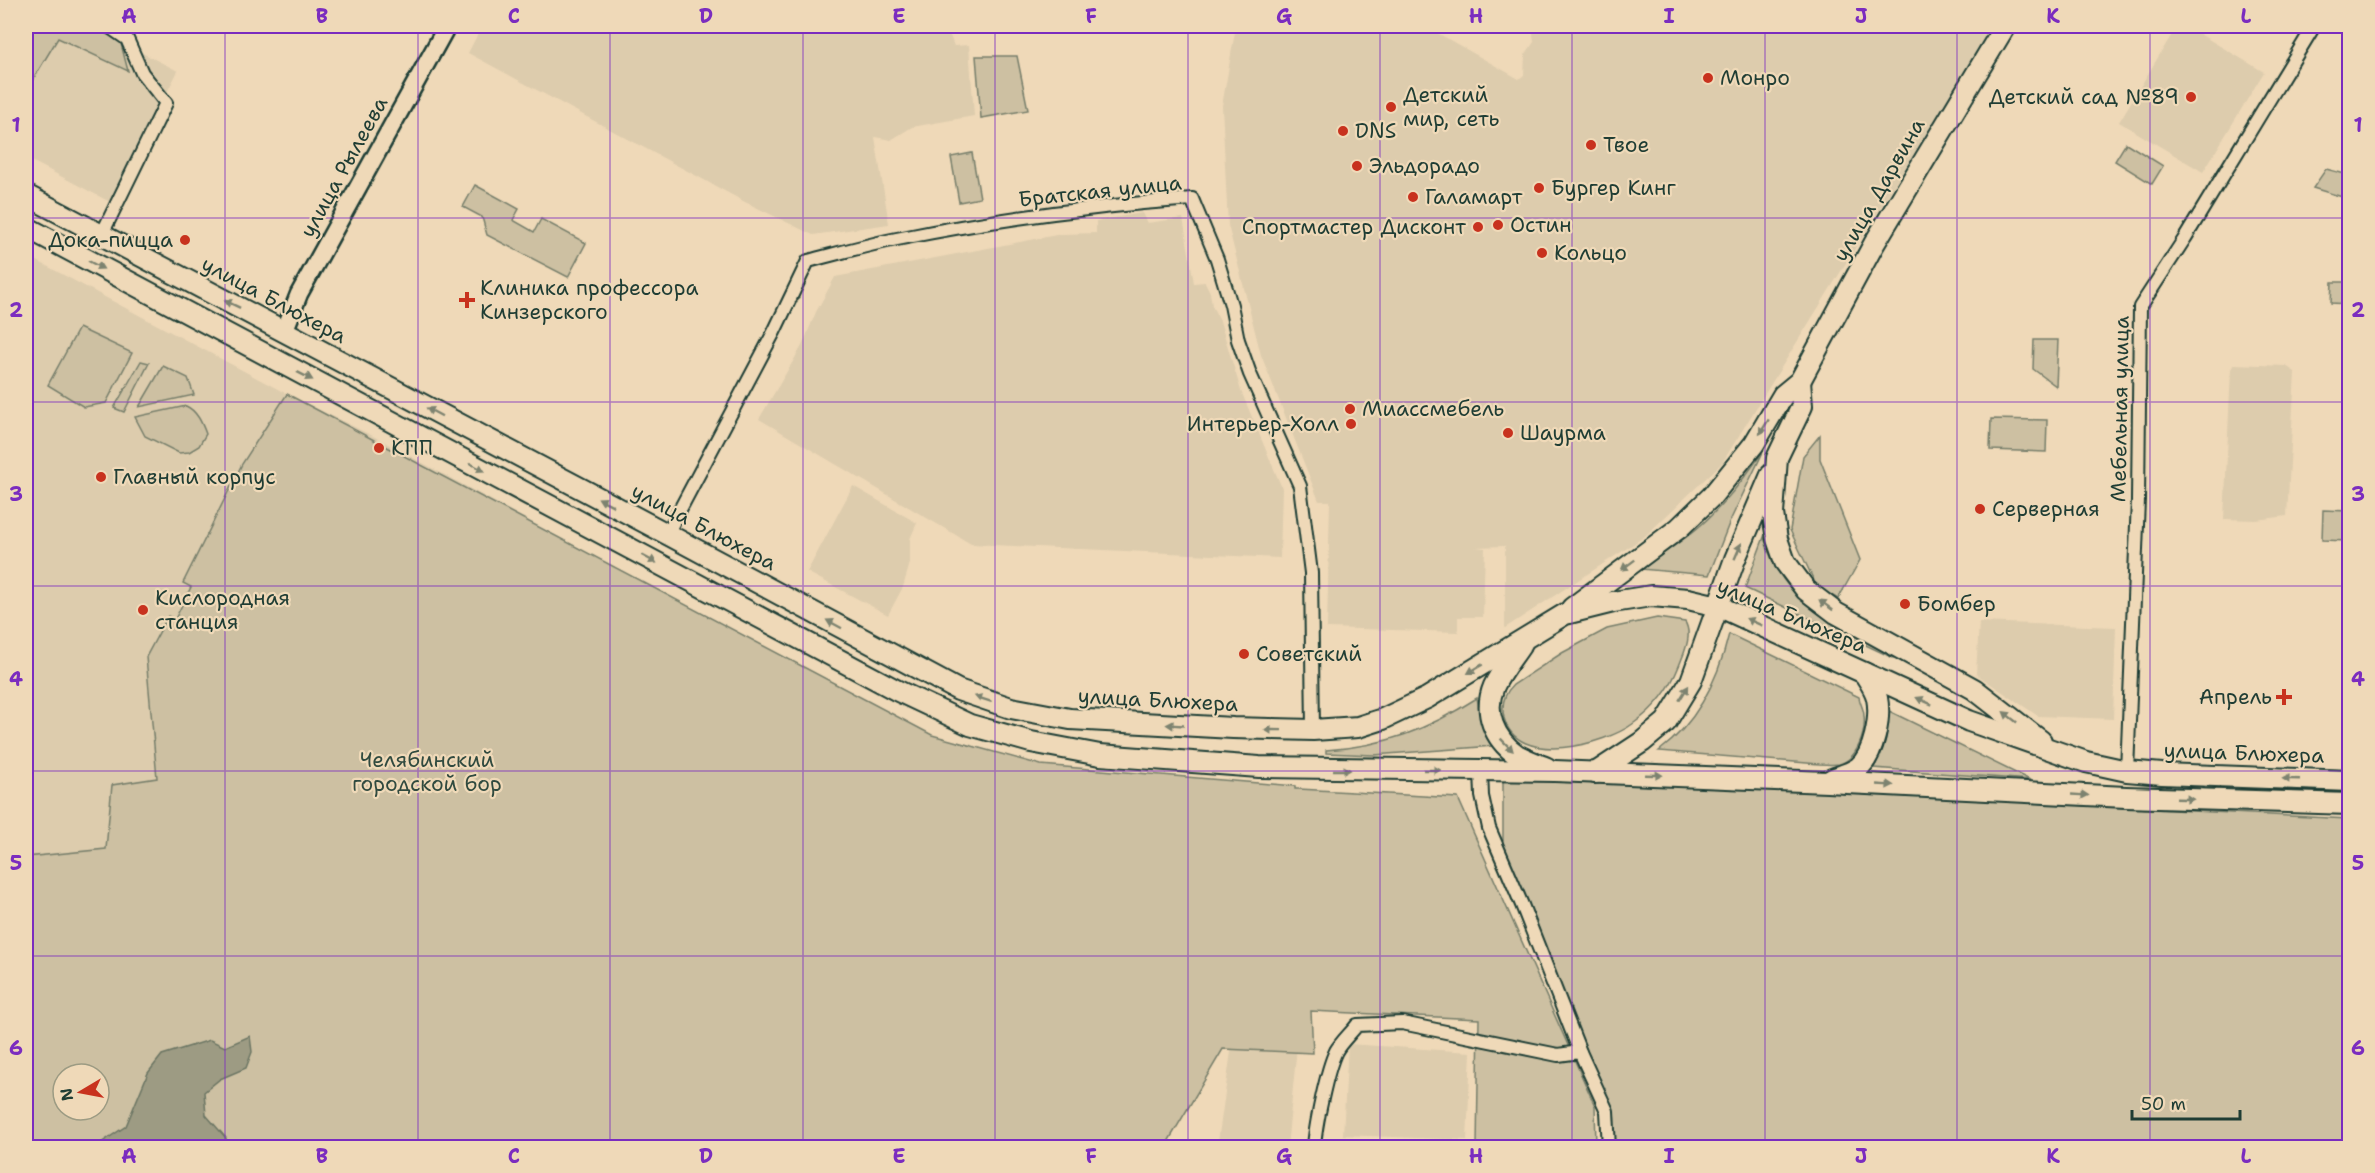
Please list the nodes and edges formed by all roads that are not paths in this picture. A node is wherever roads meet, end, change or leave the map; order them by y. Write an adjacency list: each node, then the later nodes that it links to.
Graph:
1 (113, 26): 7 (street)
2 (447, 26): 8 (street, улица Рылеева)
3 (2005, 26): 10 (main road, улица Дарвина)
4 (2314, 26): 21 (street, Мебельная улица)
5 (26, 195): 7 (main road, улица Блюхера)
6 (26, 227): 9 (main road, one-way to 9)
7 (101, 236): 8 (main road, улица Блюхера, one-way to 7)
8 (284, 332): 9 (main road); 12 (main road, улица Блюхера, one-way to 8)
9 (268, 358): 19 (main road, one-way to 19)
10 (1800, 381): 11 (main road, улица Дарвина); 14 (main road, улица Дарвина, one-way to 14)
11 (1778, 458): 13 (main road, one-way to 11); 18 (main road, улица Дарвина, one-way to 11)
12 (667, 534): 17 (main road, улица Блюхера, one-way to 12); 17 (street, Братская улица)
13 (1718, 606): 14 (main road, улица Блюхера); 16 (main road, улица Блюхера, one-way to 13); 22 (main road, one-way to 13)
14 (1565, 614): 15 (main road, улица Блюхера)
15 (1525, 639): 17 (main road, улица Блюхера, one-way to 17); 20 (main road, one-way to 20)
16 (1864, 673): 18 (main road, улица Блюхера, one-way to 16); 24 (main road)
17 (1313, 730)
18 (2056, 753): 21 (main road, улица Блюхера)
19 (1481, 770): 20 (main road); 26 (street)
20 (1555, 771): 22 (main road)
21 (2127, 771): 23 (main road, улица Блюхера, one-way to 21)
22 (1595, 773): 24 (main road, one-way to 24)
23 (2349, 781)
24 (1827, 782): 25 (main road, one-way to 25)
25 (2349, 804)
26 (1580, 1052): 27 (street); 28 (street)
27 (1314, 1148)
28 (1609, 1148)

